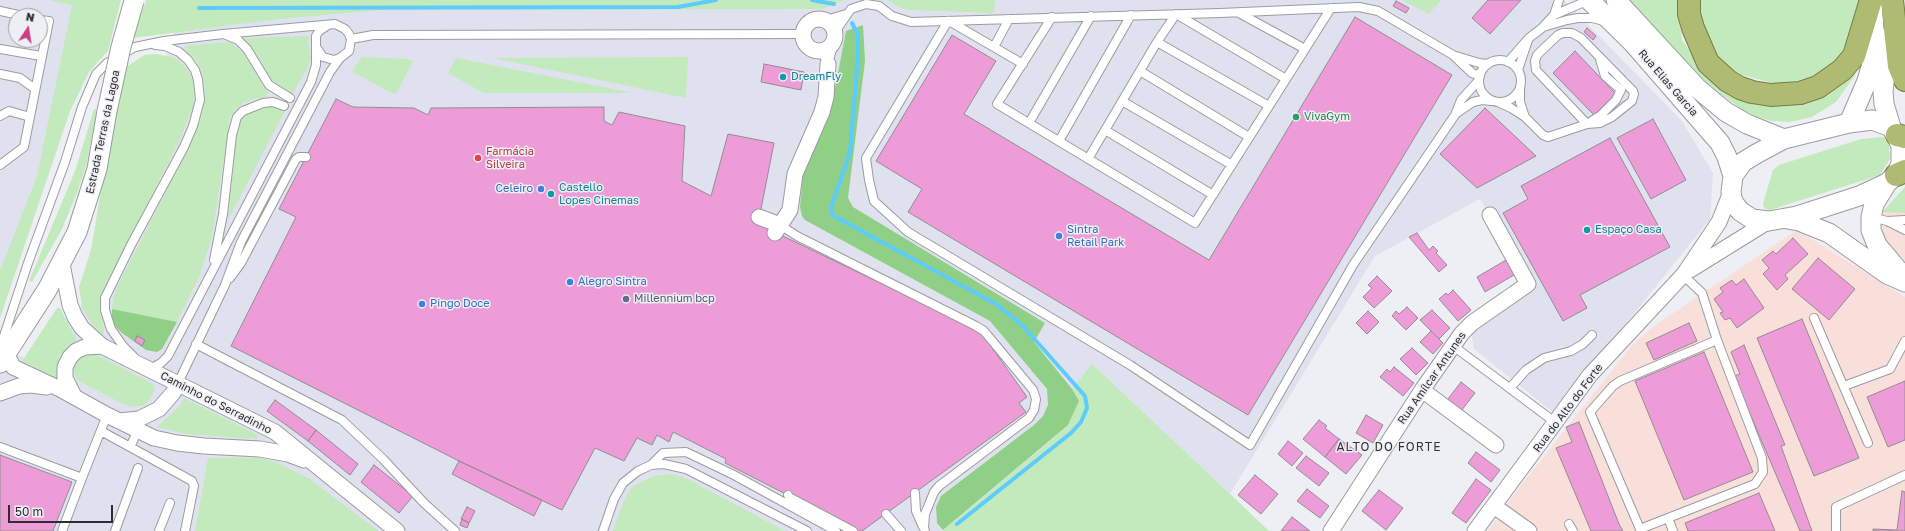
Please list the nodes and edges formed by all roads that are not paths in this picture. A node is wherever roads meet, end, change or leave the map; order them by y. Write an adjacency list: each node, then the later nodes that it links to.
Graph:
1 (134, 0): 83 (street, Estrada Terras da Lagoa, bridge)
2 (1559, 0): 13 (lane)
3 (1589, 0): 13 (lane); 18 (street, Rua Elias Garcia)
4 (1616, 0): 67 (street, Rua Elias Garcia)
5 (1689, 0): 6 (highway)
6 (1872, 0): 61 (street)
7 (1891, 0): 47 (highway); 65 (street)
8 (1331, 8): 9 (lane); 32 (lane); 34 (lane)
9 (1238, 12): 11 (lane); 32 (lane)
10 (846, 14): 17 (lane); 21 (lane); 21 (lane)
11 (1176, 14): 12 (lane); 26 (lane); 46 (lane)
12 (1131, 15): 14 (lane); 68 (lane)
13 (1554, 15): 20 (lane)
14 (1091, 16): 15 (lane); 60 (lane)
15 (1052, 17): 16 (lane); 40 (lane)
16 (1008, 19): 17 (lane); 29 (lane)
17 (948, 21): 29 (lane); 56 (lane)
18 (1613, 23): 20 (lane); 74 (street, Rua Elias Garcia)
19 (329, 24): 22 (lane); 25 (lane); 28 (lane)
20 (1542, 28): 24 (lane)
21 (832, 31): 23 (street); 33 (street); 39 (lane)
22 (223, 34): 27 (lane); 50 (lane)
23 (804, 34): 25 (lane); 33 (street)
24 (1529, 38): 38 (lane); 42 (lane)
25 (351, 39): 36 (lane)
26 (1157, 42): 43 (lane); 55 (lane)
27 (148, 44): 96 (lane); 97 (lane)
28 (316, 47): 36 (lane); 84 (lane)
29 (994, 47): 40 (lane)
30 (43, 48): 35 (lane)
31 (0, 49): 35 (lane)
32 (1305, 49): 46 (lane)
33 (821, 50): 39 (lane)
34 (1453, 55): 41 (lane); 45 (lane)
35 (41, 56): 48 (lane)
36 (340, 58): 88 (lane)
37 (1600, 58): 53 (lane); 62 (lane); 62 (lane)
38 (1508, 62): 41 (lane); 42 (lane)
39 (828, 64): 81 (street)
40 (1023, 64): 60 (lane)
41 (1488, 64): 45 (lane)
42 (1518, 70): 49 (lane)
43 (1140, 71): 51 (lane); 66 (lane)
44 (0, 74): 48 (lane)
45 (1480, 78): 52 (lane); 56 (lane)
46 (1286, 79): 55 (lane)
47 (1905, 80)
48 (35, 89): 58 (lane)
49 (1520, 89): 52 (lane); 59 (lane)
50 (290, 98)
51 (1122, 101): 63 (lane); 72 (lane)
52 (1495, 101): 56 (lane); 59 (lane)
53 (1571, 105): 62 (lane); 64 (lane)
54 (284, 106): 84 (lane)
55 (1269, 106): 66 (lane)
56 (1455, 115)
57 (0, 116): 58 (lane)
58 (30, 117): 71 (lane)
59 (1525, 117): 64 (lane)
60 (1029, 123): 68 (lane)
61 (1849, 123): 65 (street); 67 (street)
62 (1587, 124): 64 (lane)
63 (1105, 130): 70 (lane); 75 (lane)
64 (1564, 132)
65 (1898, 133): 73 (street)
66 (1249, 137): 72 (lane)
67 (1784, 139): 74 (street)
68 (1059, 141): 70 (lane)
69 (306, 157): 88 (lane)
70 (1088, 159): 75 (lane)
71 (0, 165)
72 (1232, 165): 75 (lane)
73 (1896, 176): 78 (street); 79 (street)
74 (1732, 184): 79 (street, Rua Elias Garcia); 85 (street, Rua do Alto do Forte)
75 (1213, 195)
76 (1490, 215): 94 (street, Rua Amílcar Antunes)
77 (759, 217): 81 (street)
78 (1879, 219): 80 (lane); 82 (lane); 86 (street)
79 (1776, 220): 85 (street, Rua do Alto do Forte); 87 (street)
80 (1905, 220)
81 (777, 229): 124 (lane)
82 (1905, 230)
83 (62, 264): 95 (street, Caminho do Serradinho); 96 (street, Estrada Terras da Lagoa)
84 (213, 268): 97 (lane)
85 (1684, 274): 91 (lane); 106 (street, Rua do Alto do Forte)
86 (1905, 278)
87 (1905, 282)
88 (225, 285): 93 (lane)
89 (1814, 318): 99 (lane)
90 (1592, 335): 100 (lane)
91 (1717, 340): 123 (lane); 123 (lane)
92 (1905, 341): 99 (lane)
93 (196, 344): 98 (lane); 130 (lane)
94 (1452, 345): 100 (lane); 102 (street, Rua Amílcar Antunes)
95 (102, 346): 97 (street, Caminho do Serradinho); 104 (street)
96 (2, 355): 101 (street)
97 (147, 368): 98 (street, Caminho do Serradinho)
98 (178, 383): 107 (street); 113 (street, Caminho do Serradinho)
99 (1844, 386): 109 (lane)
100 (1510, 388): 106 (lane)
101 (60, 389): 103 (street); 104 (street)
102 (1422, 390): 110 (street); 136 (street, Rua Amílcar Antunes)
103 (0, 393)
104 (74, 396): 105 (street)
105 (113, 418): 107 (street); 108 (lane)
106 (1556, 423): 121 (street, Rua do Alto do Forte)
107 (140, 424): 112 (lane); 113 (street)
108 (101, 431): 112 (lane); 117 (lane)
109 (1868, 443)
110 (1496, 444)
111 (0, 447): 117 (lane)
112 (130, 447): 128 (lane)
113 (315, 464): 129 (street, Caminho do Serradinho)
114 (651, 465): 131 (lane); 132 (lane); 133 (lane)
115 (138, 468): 126 (lane)
116 (1905, 475): 140 (lane)
117 (82, 478): 125 (lane)
118 (915, 493): 124 (lane)
119 (788, 495): 134 (lane)
120 (170, 504): 127 (lane)
121 (1494, 506): 137 (street, Rua do Alto do Forte); 138 (street)
122 (886, 514): 135 (lane)
123 (1668, 518): 139 (lane)
124 (924, 529)
125 (62, 531)
126 (114, 531)
127 (159, 531)
128 (185, 531)
129 (397, 531)
130 (455, 531)
131 (603, 531)
132 (807, 531)
133 (836, 531)
134 (853, 531)
135 (901, 531)
136 (1331, 531)
137 (1475, 531)
138 (1529, 531)
139 (1673, 531)
140 (1836, 531)

